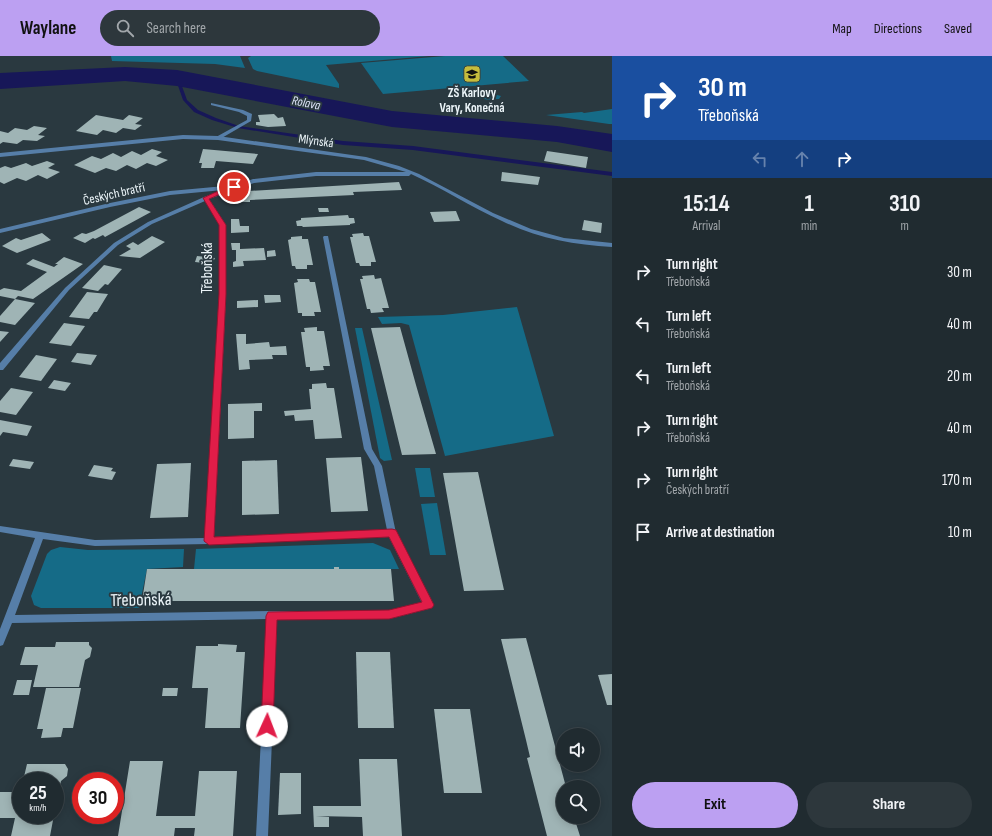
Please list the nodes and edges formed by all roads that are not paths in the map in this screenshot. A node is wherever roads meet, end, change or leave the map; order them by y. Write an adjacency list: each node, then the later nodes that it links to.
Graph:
1 (213, 104): 2 (street)
2 (218, 138): 3 (street, Mlýnská); 4 (street, Mlýnská)
3 (0, 155)
4 (416, 174): 5 (street, Českých bratří); 9 (street, Mlýnská)
5 (234, 187): 6 (street, Českých bratří); 7 (street, Českých bratří)
6 (206, 198): 10 (street); 14 (street, Třeboňská)
7 (0, 231)
8 (326, 237): 12 (street, Třeboňská)
9 (612, 246)
10 (0, 368)
11 (0, 529): 13 (street)
12 (392, 533): 14 (street); 15 (street, Třeboňská)
13 (40, 536): 14 (street); 16 (street)
14 (209, 541)
15 (272, 616): 16 (street, Třeboňská); 18 (street)
16 (10, 619): 17 (street)
17 (0, 642)
18 (262, 836)

